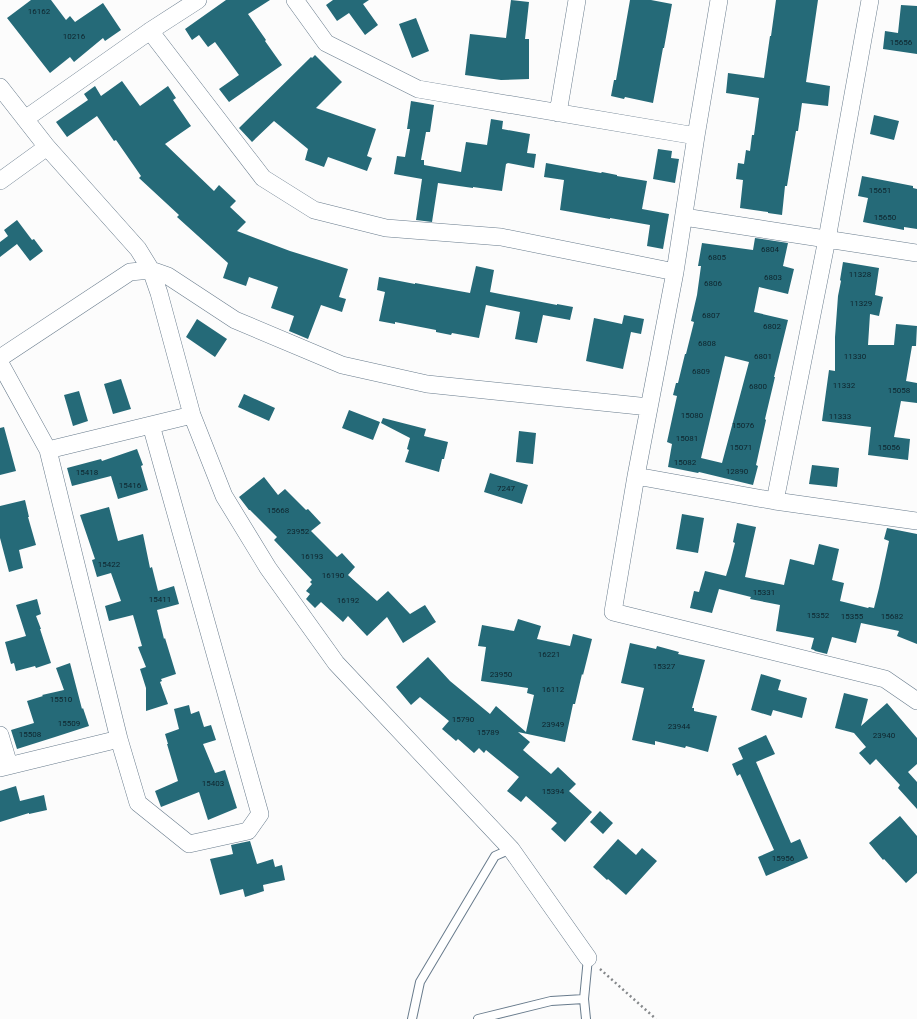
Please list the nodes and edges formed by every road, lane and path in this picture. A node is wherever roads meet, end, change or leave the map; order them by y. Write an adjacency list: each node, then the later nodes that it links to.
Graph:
1 (198, 0): 6 (street)
2 (295, 0): 8 (street)
3 (577, 0): 8 (street)
4 (719, 0): 10 (street)
5 (870, 0): 14 (street)
6 (150, 31): 9 (street); 17 (street)
7 (0, 87): 9 (street)
8 (558, 113): 10 (street)
9 (25, 119): 11 (street)
10 (696, 136): 13 (street)
11 (47, 147): 12 (street); 16 (street)
12 (0, 181)
13 (684, 217): 14 (street); 17 (street)
14 (827, 239): 15 (street); 25 (street)
15 (917, 253)
16 (151, 270): 18 (street); 20 (street); 21 (street)
17 (676, 272): 20 (street)
18 (0, 358)
19 (0, 363): 23 (street)
20 (649, 408): 24 (street)
21 (192, 415): 22 (street); 31 (street)
22 (151, 425): 23 (street); 29 (street)
23 (48, 450): 29 (street)
24 (636, 476): 25 (street); 27 (street)
25 (775, 501): 26 (street)
26 (917, 521)
27 (917, 701)
28 (0, 735): 30 (street)
29 (119, 739): 30 (street)
30 (4, 766)
31 (511, 849): 32 (street); 34 (lane)
32 (588, 958): 33 (lane); 37 (path)
33 (584, 998): 35 (lane); 36 (lane)
34 (412, 1019)
35 (478, 1019)
36 (586, 1019)
37 (656, 1019)

